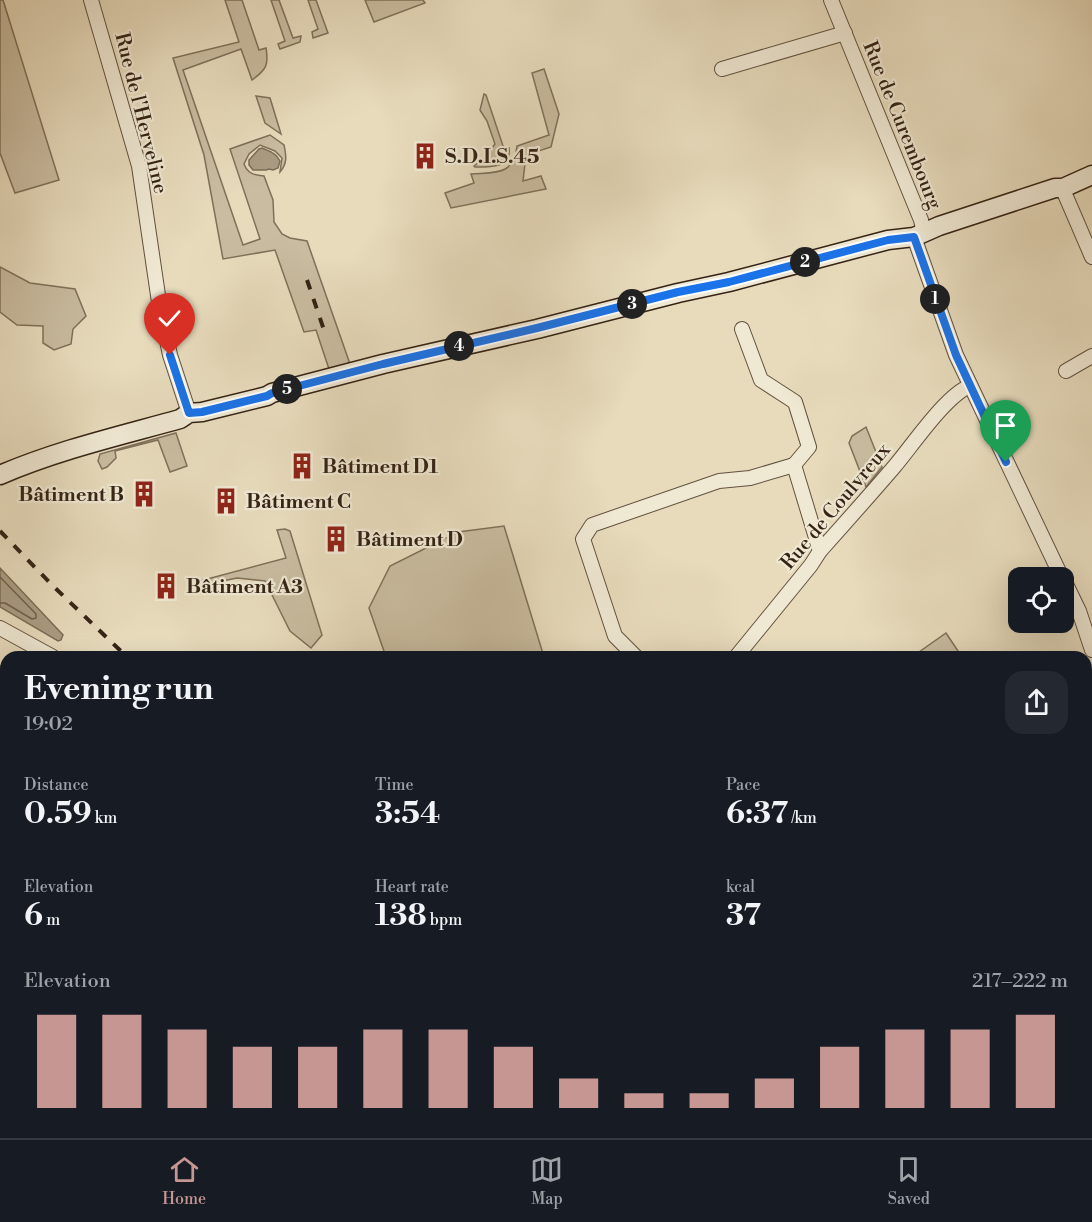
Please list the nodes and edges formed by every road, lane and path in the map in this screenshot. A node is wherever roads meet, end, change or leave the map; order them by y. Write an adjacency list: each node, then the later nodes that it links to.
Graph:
1 (92, 0): 13 (street, Rue de l'Herveline)
2 (831, 0): 3 (street, Rue de Curembourg)
3 (845, 33): 4 (street, Rue de Curembourg); 7 (street, Rue de Curembourg)
4 (722, 69)
5 (1092, 175): 6 (main road)
6 (1063, 188): 7 (main road); 8 (street)
7 (919, 235): 12 (street, Rue de Curembourg); 13 (main road)
8 (1092, 257)
9 (742, 329): 14 (street)
10 (1092, 356): 11 (street)
11 (1066, 371)
12 (970, 386): 16 (street, Rue de Coulvreux); 17 (street, Rue de Curembourg)
13 (189, 413): 15 (main road)
14 (794, 465): 16 (street); 22 (street)
15 (0, 475)
16 (820, 551): 23 (street, Rue de Coulvreux)
17 (1057, 567)
18 (1074, 601): 20 (street, Rue de Curembourg)
19 (0, 628): 21 (street)
20 (1092, 650)
21 (42, 651)
22 (630, 651)
23 (741, 651)

